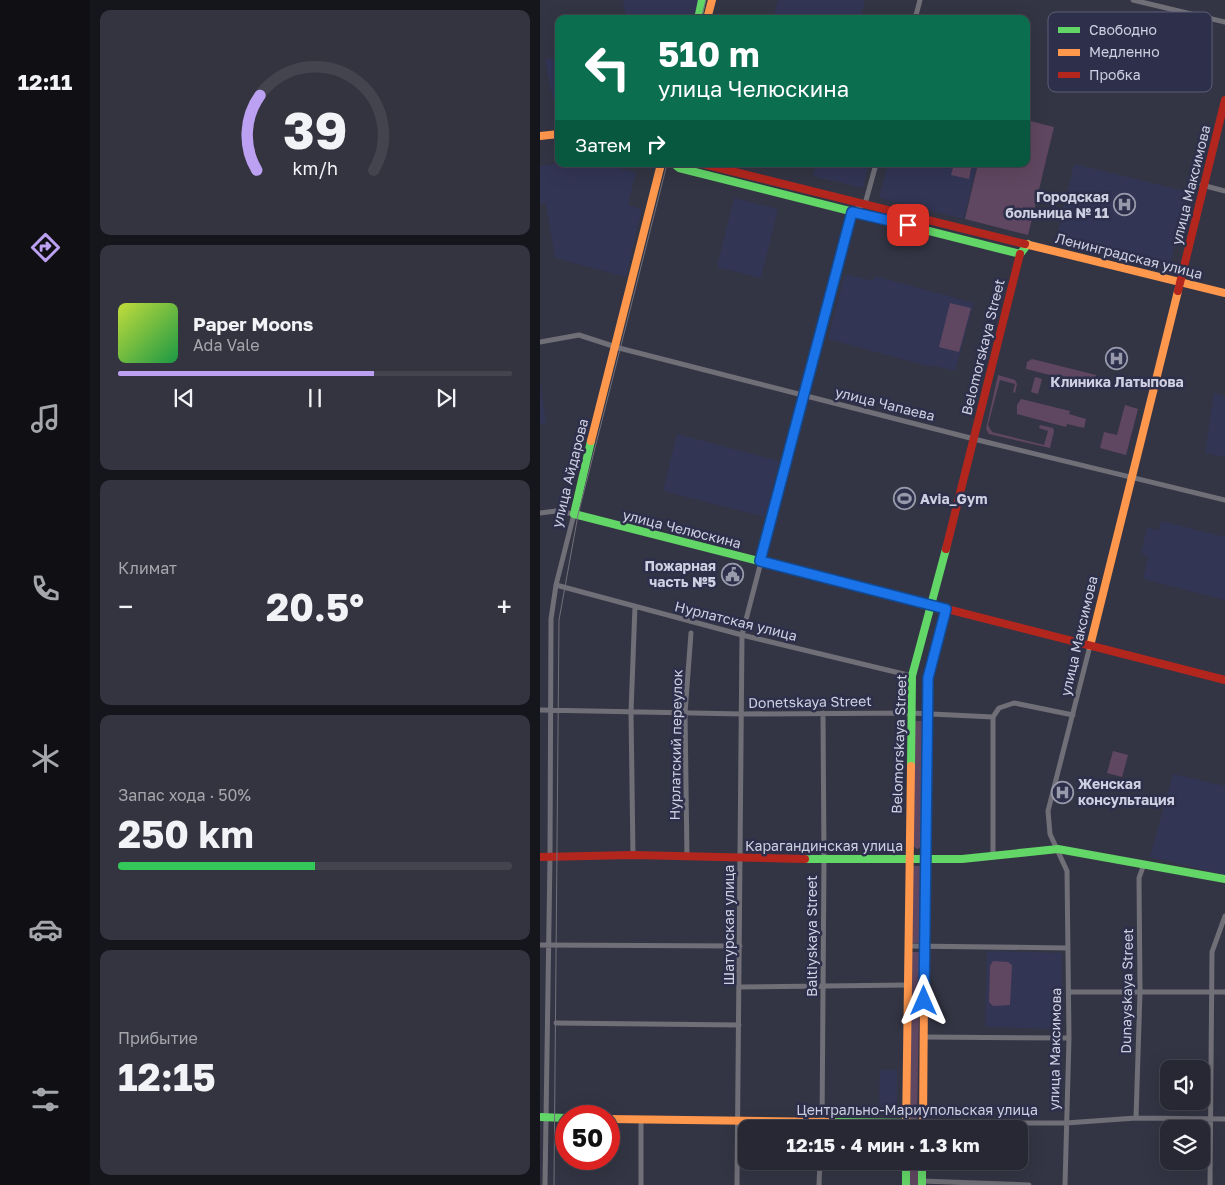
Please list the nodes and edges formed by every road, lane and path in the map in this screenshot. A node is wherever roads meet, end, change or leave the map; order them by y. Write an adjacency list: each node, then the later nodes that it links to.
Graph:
1 (702, 0): 6 (main road)
2 (712, 0): 7 (main road)
3 (920, 0): 8 (street)
4 (1133, 0): 5 (street)
5 (1183, 12)
6 (699, 15)
7 (708, 15)
8 (916, 15)
9 (1212, 19): 10 (street)
10 (1225, 22)
11 (1225, 100): 18 (main road, улица Максимова)
12 (555, 134): 13 (main road)
13 (540, 136)
14 (660, 167): 27 (main road, улица Айдарова)
15 (678, 167): 21 (main road)
16 (715, 167): 20 (main road, Ленинградская улица)
17 (875, 167): 20 (street)
18 (1202, 186): 19 (street); 24 (main road, улица Максимова)
19 (1225, 191)
20 (865, 204): 21 (street); 22 (main road, Ленинградская улица)
21 (852, 212): 23 (main road); 28 (street, Шатурская улица)
22 (1028, 244): 23 (main road); 24 (main road, Ленинградская улица)
23 (1020, 254): 29 (main road, Belomorskaya Street)
24 (1179, 281): 25 (main road, Ленинградская улица); 30 (main road, улица Максимова)
25 (1225, 293)
26 (540, 342): 27 (street, улица Чапаева)
27 (614, 345): 28 (street, улица Чапаева); 33 (main road, улица Айдарова)
28 (804, 395): 29 (street, улица Чапаева); 34 (street, Шатурская улица)
29 (973, 438): 30 (street, улица Чапаева); 36 (main road, Belomorskaya Street)
30 (1130, 478): 31 (street, улица Чапаева); 41 (main road, улица Максимова)
31 (1225, 500)
32 (540, 513): 33 (street, улица Челюскина)
33 (574, 514): 34 (main road, улица Челюскина); 35 (street, улица Айдарова)
34 (760, 561): 36 (main road, улица Челюскина); 40 (street, Шатурская улица)
35 (556, 585): 37 (street, Нурлатская улица); 45 (street, улица Айдарова)
36 (932, 605): 38 (main road, улица Челюскина); 42 (main road, Belomorskaya Street)
37 (635, 606): 40 (street, Нурлатская улица); 46 (street)
38 (946, 609): 41 (main road, улица Челюскина); 51 (main road, Belomorskaya Street)
39 (691, 633): 47 (street, Нурлатский переулок)
40 (742, 635): 42 (street, Нурлатская улица); 50 (street, Шатурская улица)
41 (1090, 646): 43 (main road, улица Челюскина); 52 (street, улица Максимова)
42 (912, 676): 49 (main road, Belomorskaya Street)
43 (1225, 680)
44 (540, 710): 45 (street, Donetskaya Street)
45 (550, 711): 46 (street, Donetskaya Street); 59 (street, улица Айдарова)
46 (631, 712): 47 (street, Donetskaya Street); 56 (street)
47 (685, 713): 50 (street, Donetskaya Street); 58 (street, Нурлатский переулок)
48 (822, 713): 49 (street, Donetskaya Street); 50 (street, Donetskaya Street); 63 (street, Baltiyskaya Street)
49 (910, 713): 51 (street, Donetskaya Street); 60 (main road, Belomorskaya Street)
50 (743, 714): 62 (street, Шатурская улица)
51 (926, 714): 53 (street, Donetskaya Street); 61 (main road, Belomorskaya Street)
52 (1073, 715): 53 (street); 54 (street, улица Максимова)
53 (993, 717): 55 (street)
54 (1058, 849): 55 (main road, Карагандинская улица); 64 (main road, Карагандинская улица); 72 (street, улица Максимова)
55 (993, 854): 61 (main road, Карагандинская улица)
56 (633, 855): 58 (main road, Карагандинская улица); 59 (main road, Карагандинская улица)
57 (540, 857): 59 (main road, Карагандинская улица)
58 (687, 857): 62 (main road, Карагандинская улица)
59 (550, 858): 68 (street, улица Айдарова)
60 (909, 858): 61 (main road, Карагандинская улица); 63 (main road, Карагандинская улица); 70 (main road, Belomorskaya Street)
61 (924, 858): 71 (main road, Belomorskaya Street)
62 (740, 859): 63 (main road, Карагандинская улица); 69 (street, Шатурская улица)
63 (824, 860): 74 (street, Baltiyskaya Street)
64 (1144, 864): 65 (main road, Карагандинская улица); 77 (street, Dunayskaya Street)
65 (1225, 879)
66 (1225, 916): 78 (street)
67 (540, 945): 68 (street)
68 (548, 946): 69 (street); 84 (street, улица Айдарова)
69 (740, 946): 75 (street, Шатурская улица)
70 (908, 946): 71 (street); 73 (main road, Belomorskaya Street)
71 (924, 947): 72 (street); 82 (main road, Belomorskaya Street)
72 (1068, 948): 76 (street, улица Максимова)
73 (907, 985): 74 (street); 91 (main road, Belomorskaya Street)
74 (824, 986): 75 (street); 90 (street, Baltiyskaya Street)
75 (740, 987): 81 (street, Шатурская улица)
76 (1070, 992): 77 (street); 83 (street, улица Максимова)
77 (1140, 992): 78 (street); 85 (street, Dunayskaya Street)
78 (1210, 992): 79 (street); 93 (street)
79 (1225, 992)
80 (556, 1023): 81 (street)
81 (739, 1025): 89 (street, Шатурская улица)
82 (923, 1037): 83 (street); 92 (main road, Belomorskaya Street)
83 (1069, 1038): 95 (street, улица Максимова)
84 (543, 1118): 102 (street, улица Айдарова)
85 (1136, 1118): 93 (street, Центрально-Мариупольская улица); 95 (street, Центрально-Мариупольская улица)
86 (1225, 1118): 93 (street, Центрально-Мариупольская улица)
87 (620, 1119): 88 (main road, Центрально-Мариупольская улица)
88 (641, 1119): 94 (main road, Центрально-Мариупольская улица); 103 (street)
89 (738, 1120)
90 (822, 1120)
91 (906, 1120)
92 (923, 1120)
93 (1210, 1120)
94 (738, 1121): 104 (street, Шатурская улица)
95 (1066, 1124): 96 (street, Центрально-Мариупольская улица); 108 (street, улица Максимова)
96 (1028, 1125)
97 (819, 1170): 105 (street)
98 (906, 1170): 106 (main road)
99 (922, 1170): 101 (main road)
100 (1210, 1170): 109 (street)
101 (922, 1183): 107 (street)
102 (545, 1185)
103 (641, 1185)
104 (737, 1185)
105 (818, 1185)
106 (906, 1185)
107 (1029, 1185)
108 (1065, 1185)
109 (1210, 1185)

